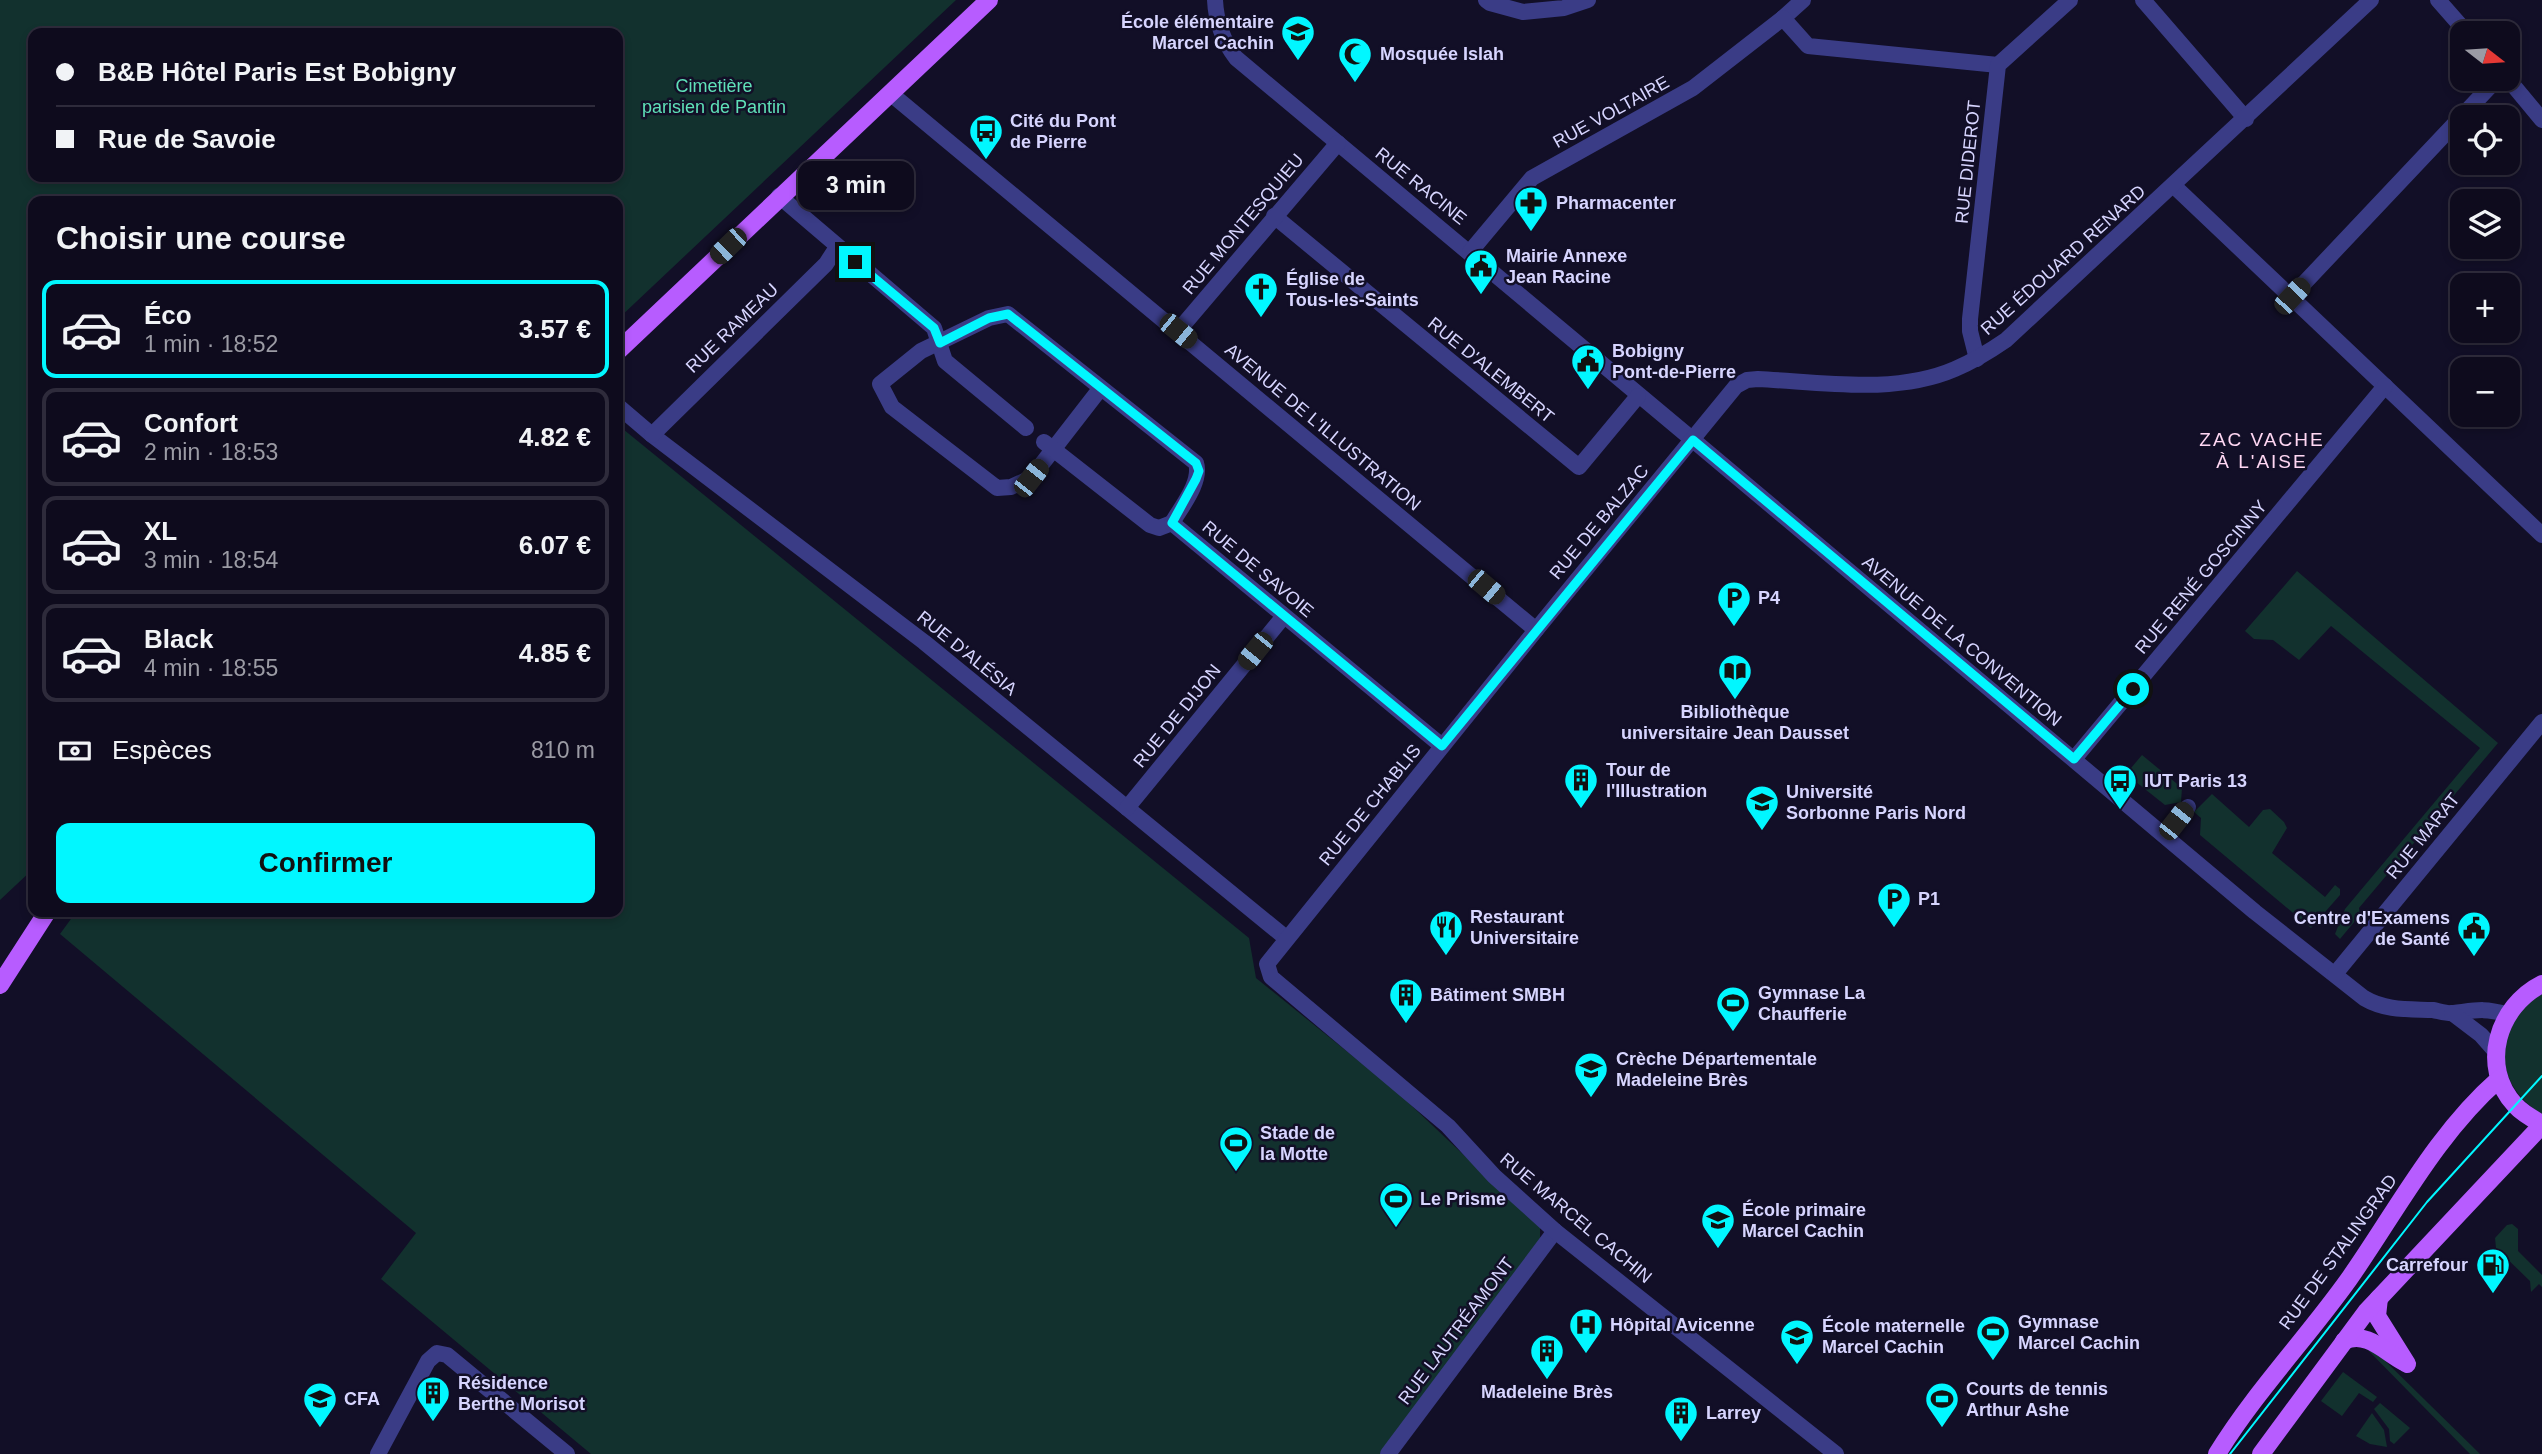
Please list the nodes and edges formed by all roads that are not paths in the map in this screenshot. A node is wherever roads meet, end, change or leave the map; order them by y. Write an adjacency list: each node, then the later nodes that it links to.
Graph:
1 (989, 0): 15 (main road)
2 (1214, 0): 18 (street, RUE RACINE)
3 (1486, 0): 4 (street)
4 (1588, 0)
5 (1803, 0): 10 (street, RUE VOLTAIRE)
6 (2070, 0): 12 (street)
7 (2143, 0): 16 (street)
8 (2371, 0): 16 (street, RUE ÉDOUARD RENARD)
9 (2438, 0): 11 (street)
10 (1783, 18): 12 (street); 23 (street, RUE VOLTAIRE)
11 (2456, 21)
12 (1998, 65): 28 (street, RUE DIDEROT)
13 (2486, 91): 24 (street)
14 (2518, 91): 17 (street)
15 (890, 93): 20 (main road); 25 (street, AVENUE DE L'ILLUSTRATION)
16 (2246, 119): 19 (street, RUE ÉDOUARD RENARD)
17 (2542, 120)
18 (1338, 143): 21 (street, RUE MONTESQUIEU); 23 (street, RUE RACINE)
19 (2174, 186): 24 (street); 28 (street, RUE ÉDOUARD RENARD)
20 (779, 196): 22 (street); 27 (main road)
21 (1275, 216): 25 (street, RUE MONTESQUIEU); 31 (street, RUE D'ALEMBERT)
22 (837, 247): 26 (street); 34 (street, RUE RAMEAU)
23 (1470, 252): 31 (street, RUE RACINE)
24 (2292, 296): 29 (street)
25 (1178, 331): 40 (street, AVENUE DE L'ILLUSTRATION)
26 (940, 343): 30 (street); 33 (street); 36 (street)
27 (623, 346)
28 (1977, 359): 35 (street, RUE ÉDOUARD RENARD)
29 (2385, 386): 38 (street); 43 (street, RUE RENÉ GOSCINNY)
30 (1100, 389): 36 (street); 37 (street)
31 (1638, 396): 35 (street, RUE RACINE)
32 (623, 410): 34 (street, RUE D'ALÉSIA)
33 (1026, 428)
34 (652, 435): 45 (street, RUE D'ALÉSIA)
35 (1693, 440): 40 (street, RUE DE BALZAC); 43 (street, AVENUE DE LA CONVENTION)
36 (1049, 446): 37 (street)
37 (1172, 523): 39 (street, RUE DE SAVOIE)
38 (2540, 529)
39 (1284, 616): 42 (street, RUE DE SAVOIE); 45 (street, RUE DE DIJON)
40 (1536, 630): 42 (street, RUE DE CHABLIS)
41 (2542, 722): 49 (street, RUE MARAT)
42 (1442, 746): 48 (street, RUE DE CHABLIS)
43 (2074, 759): 46 (street, AVENUE DE LA CONVENTION)
44 (2188, 807): 46 (street)
45 (1127, 808): 48 (street, RUE D'ALÉSIA)
46 (2165, 836): 49 (street, AVENUE DE LA CONVENTION)
47 (44, 917): 51 (main road)
48 (1286, 938): 57 (street, RUE MARCEL CACHIN)
49 (2335, 974): 52 (street, AVENUE DE LA CONVENTION)
50 (2542, 984): 53 (main road)
51 (0, 985)
52 (2452, 1013): 53 (street, AVENUE DE LA CONVENTION); 54 (street)
53 (2507, 1014): 54 (main road)
54 (2496, 1052): 55 (main road)
55 (2499, 1079): 56 (main road); 64 (main road, RUE DE STALINGRAD)
56 (2542, 1124): 58 (main road)
57 (1555, 1231): 62 (street, RUE LAUTRÉAMONT); 63 (street, RUE MARCEL CACHIN)
58 (2379, 1298): 59 (main road); 59 (main road)
59 (2344, 1341): 65 (main road)
60 (378, 1454): 61 (street)
61 (567, 1454)
62 (1388, 1454)
63 (1836, 1454)
64 (2217, 1454)
65 (2261, 1454)

